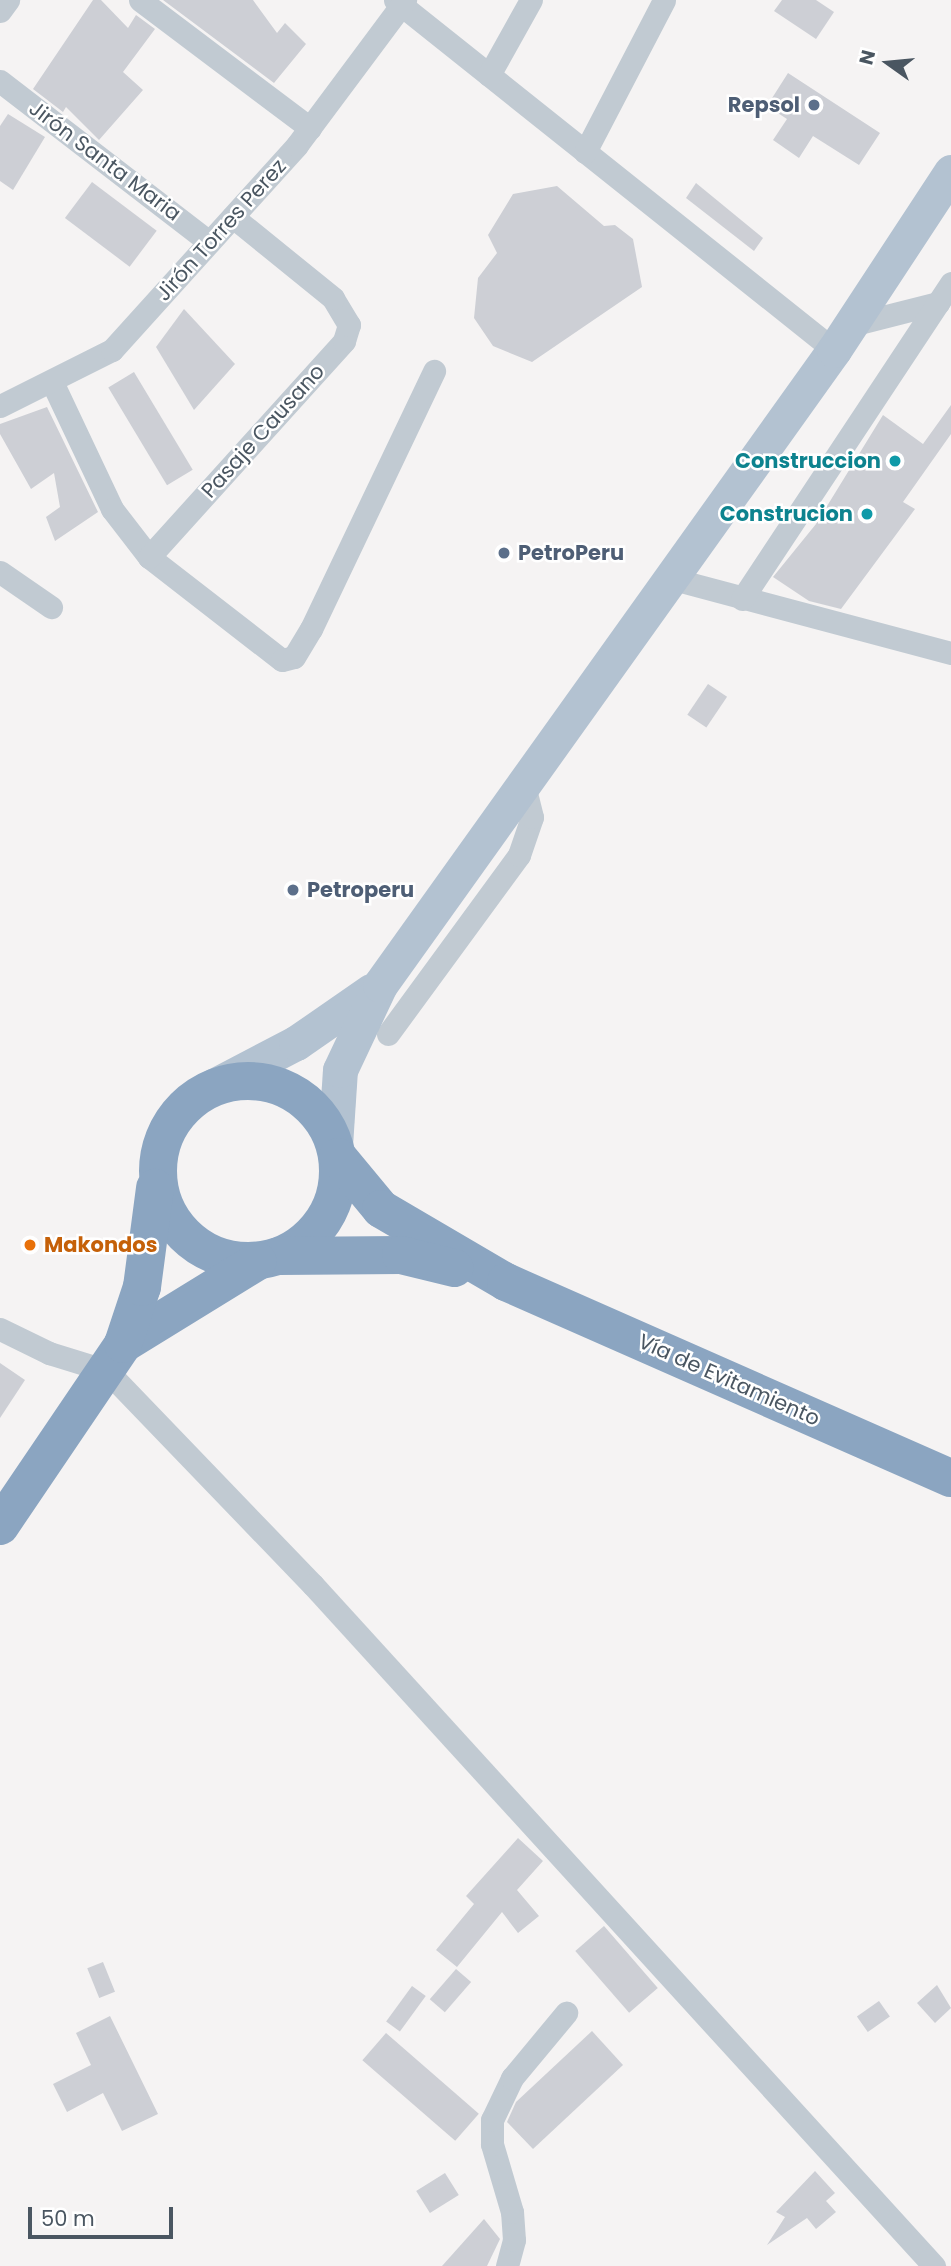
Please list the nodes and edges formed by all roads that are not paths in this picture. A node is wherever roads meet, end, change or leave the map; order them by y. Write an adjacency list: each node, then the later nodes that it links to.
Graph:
1 (8, 0): 6 (street)
2 (140, 0): 9 (street)
3 (531, 0): 7 (street)
4 (664, 0): 10 (street)
5 (400, 2): 7 (street); 9 (street, Jirón Torres Perez)
6 (0, 11)
7 (489, 75): 10 (street)
8 (0, 80): 13 (street, Jirón Santa Maria)
9 (310, 128): 12 (street, Jirón Torres Perez)
10 (585, 152): 16 (street)
11 (951, 172): 16 (main road)
12 (233, 217): 13 (street, Jirón Torres Perez); 20 (street, Pasaje Causano)
13 (209, 242): 18 (street, Jirón Torres Perez)
14 (951, 282): 15 (street)
15 (938, 303): 16 (street); 23 (street)
16 (843, 338): 22 (main road)
17 (434, 371): 20 (street)
18 (53, 384): 19 (street, Jirón Torres Perez); 20 (street)
19 (2, 403)
20 (149, 557)
21 (0, 572): 24 (street)
22 (673, 579): 23 (street); 26 (main road)
23 (742, 598): 25 (street)
24 (51, 607)
25 (951, 653)
26 (524, 785): 27 (main road); 28 (street)
27 (380, 985): 29 (main road); 30 (main road)
28 (388, 1034)
29 (204, 1091): 30 (highway); 31 (highway)
30 (336, 1151): 32 (highway); 33 (highway, Vía de Evitamiento)
31 (157, 1167): 32 (highway); 35 (highway)
32 (269, 1258): 33 (highway, Vía de Evitamiento); 35 (highway)
33 (506, 1282): 36 (highway, Vía de Evitamiento)
34 (0, 1329): 35 (street)
35 (115, 1358): 37 (highway); 40 (street)
36 (951, 1478)
37 (0, 1526)
38 (566, 2013): 39 (street)
39 (507, 2266)
40 (934, 2266)

